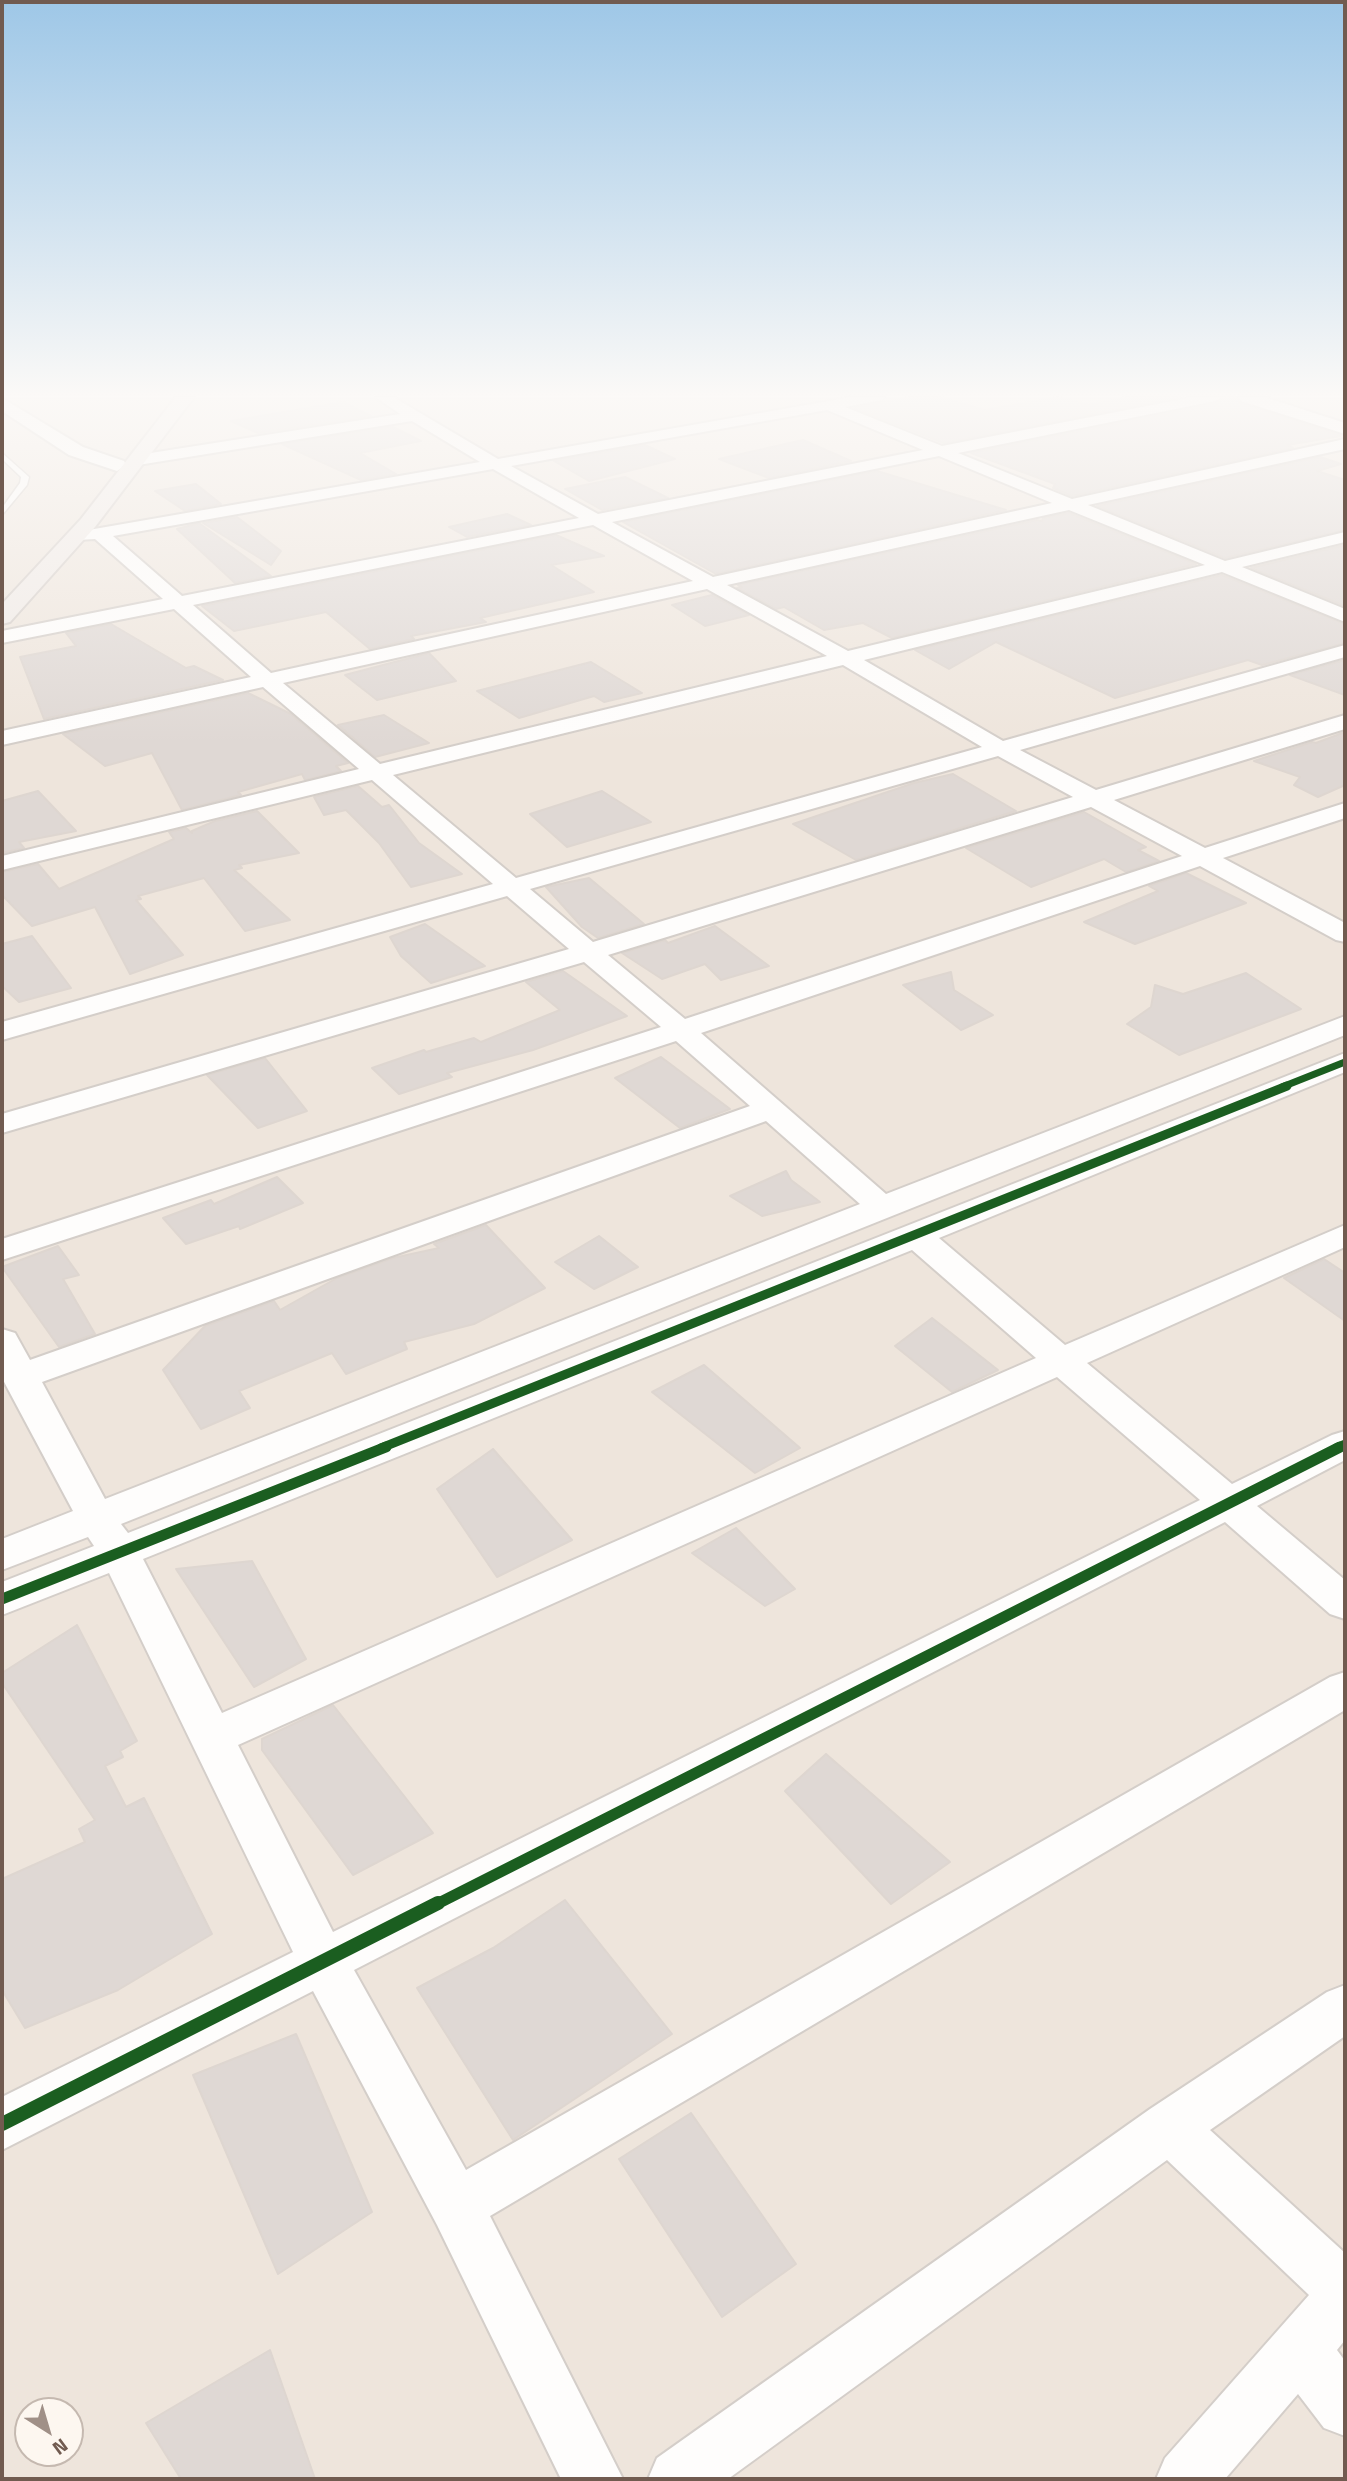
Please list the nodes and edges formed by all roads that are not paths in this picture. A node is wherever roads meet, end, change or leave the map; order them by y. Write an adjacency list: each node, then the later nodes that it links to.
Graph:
1 (72, 513): 9 (highway)
2 (103, 513): 10 (highway)
3 (221, 513): 10 (street)
4 (581, 513): 8 (street)
5 (631, 513): 8 (street)
6 (1034, 513): 13 (street)
7 (1089, 513): 12 (street)
8 (594, 520): 13 (street); 16 (street)
9 (55, 530)
10 (87, 536): 15 (highway); 16 (street)
11 (1345, 537): 12 (street)
12 (1224, 567): 17 (street); 21 (street)
13 (709, 584): 21 (street); 22 (street)
14 (2, 591): 15 (highway)
15 (26, 591): 18 (highway)
16 (176, 603): 19 (street); 22 (street)
17 (1345, 615)
18 (2, 617)
19 (2, 637)
20 (1345, 651): 25 (street)
21 (847, 659): 25 (street); 26 (street)
22 (267, 680): 24 (street); 26 (street)
23 (1345, 722): 27 (street)
24 (2, 738)
25 (1000, 748): 27 (street); 31 (street)
26 (377, 773): 30 (street); 31 (street)
27 (1092, 797): 29 (street); 35 (street)
28 (1345, 810): 29 (street)
29 (1204, 856): 33 (street); 37 (street)
30 (2, 863)
31 (510, 885): 35 (street); 38 (street)
32 (1345, 911): 33 (street)
33 (1320, 920): 34 (street)
34 (1345, 934)
35 (589, 952): 37 (street); 41 (street)
36 (1345, 1025): 42 (street)
37 (681, 1030): 40 (street); 45 (street)
38 (2, 1031)
39 (1345, 1062): 43 (street)
40 (771, 1109): 42 (street); 48 (street)
41 (2, 1124)
42 (883, 1208): 51 (street)
43 (916, 1236): 47 (street); 51 (street)
44 (1345, 1236): 47 (street)
45 (2, 1250)
46 (2, 1341): 48 (street)
47 (1063, 1362): 50 (street); 56 (street)
48 (19, 1377): 51 (street)
49 (1345, 1444): 50 (street)
50 (1230, 1504): 54 (street); 57 (street)
51 (108, 1535): 52 (street); 53 (street); 56 (street)
52 (2, 1555)
53 (2, 1598)
54 (1345, 1603)
55 (1345, 1689): 61 (street)
56 (213, 1736): 57 (street)
57 (324, 1963): 59 (street); 61 (street)
58 (1345, 2008): 60 (street)
59 (2, 2124)
60 (1169, 2127): 62 (street); 67 (street)
61 (456, 2206): 66 (street)
62 (1345, 2291)
63 (1345, 2298): 64 (street)
64 (1300, 2350): 65 (street); 68 (street)
65 (1345, 2407)
66 (593, 2479)
67 (678, 2479)
68 (1186, 2479)

